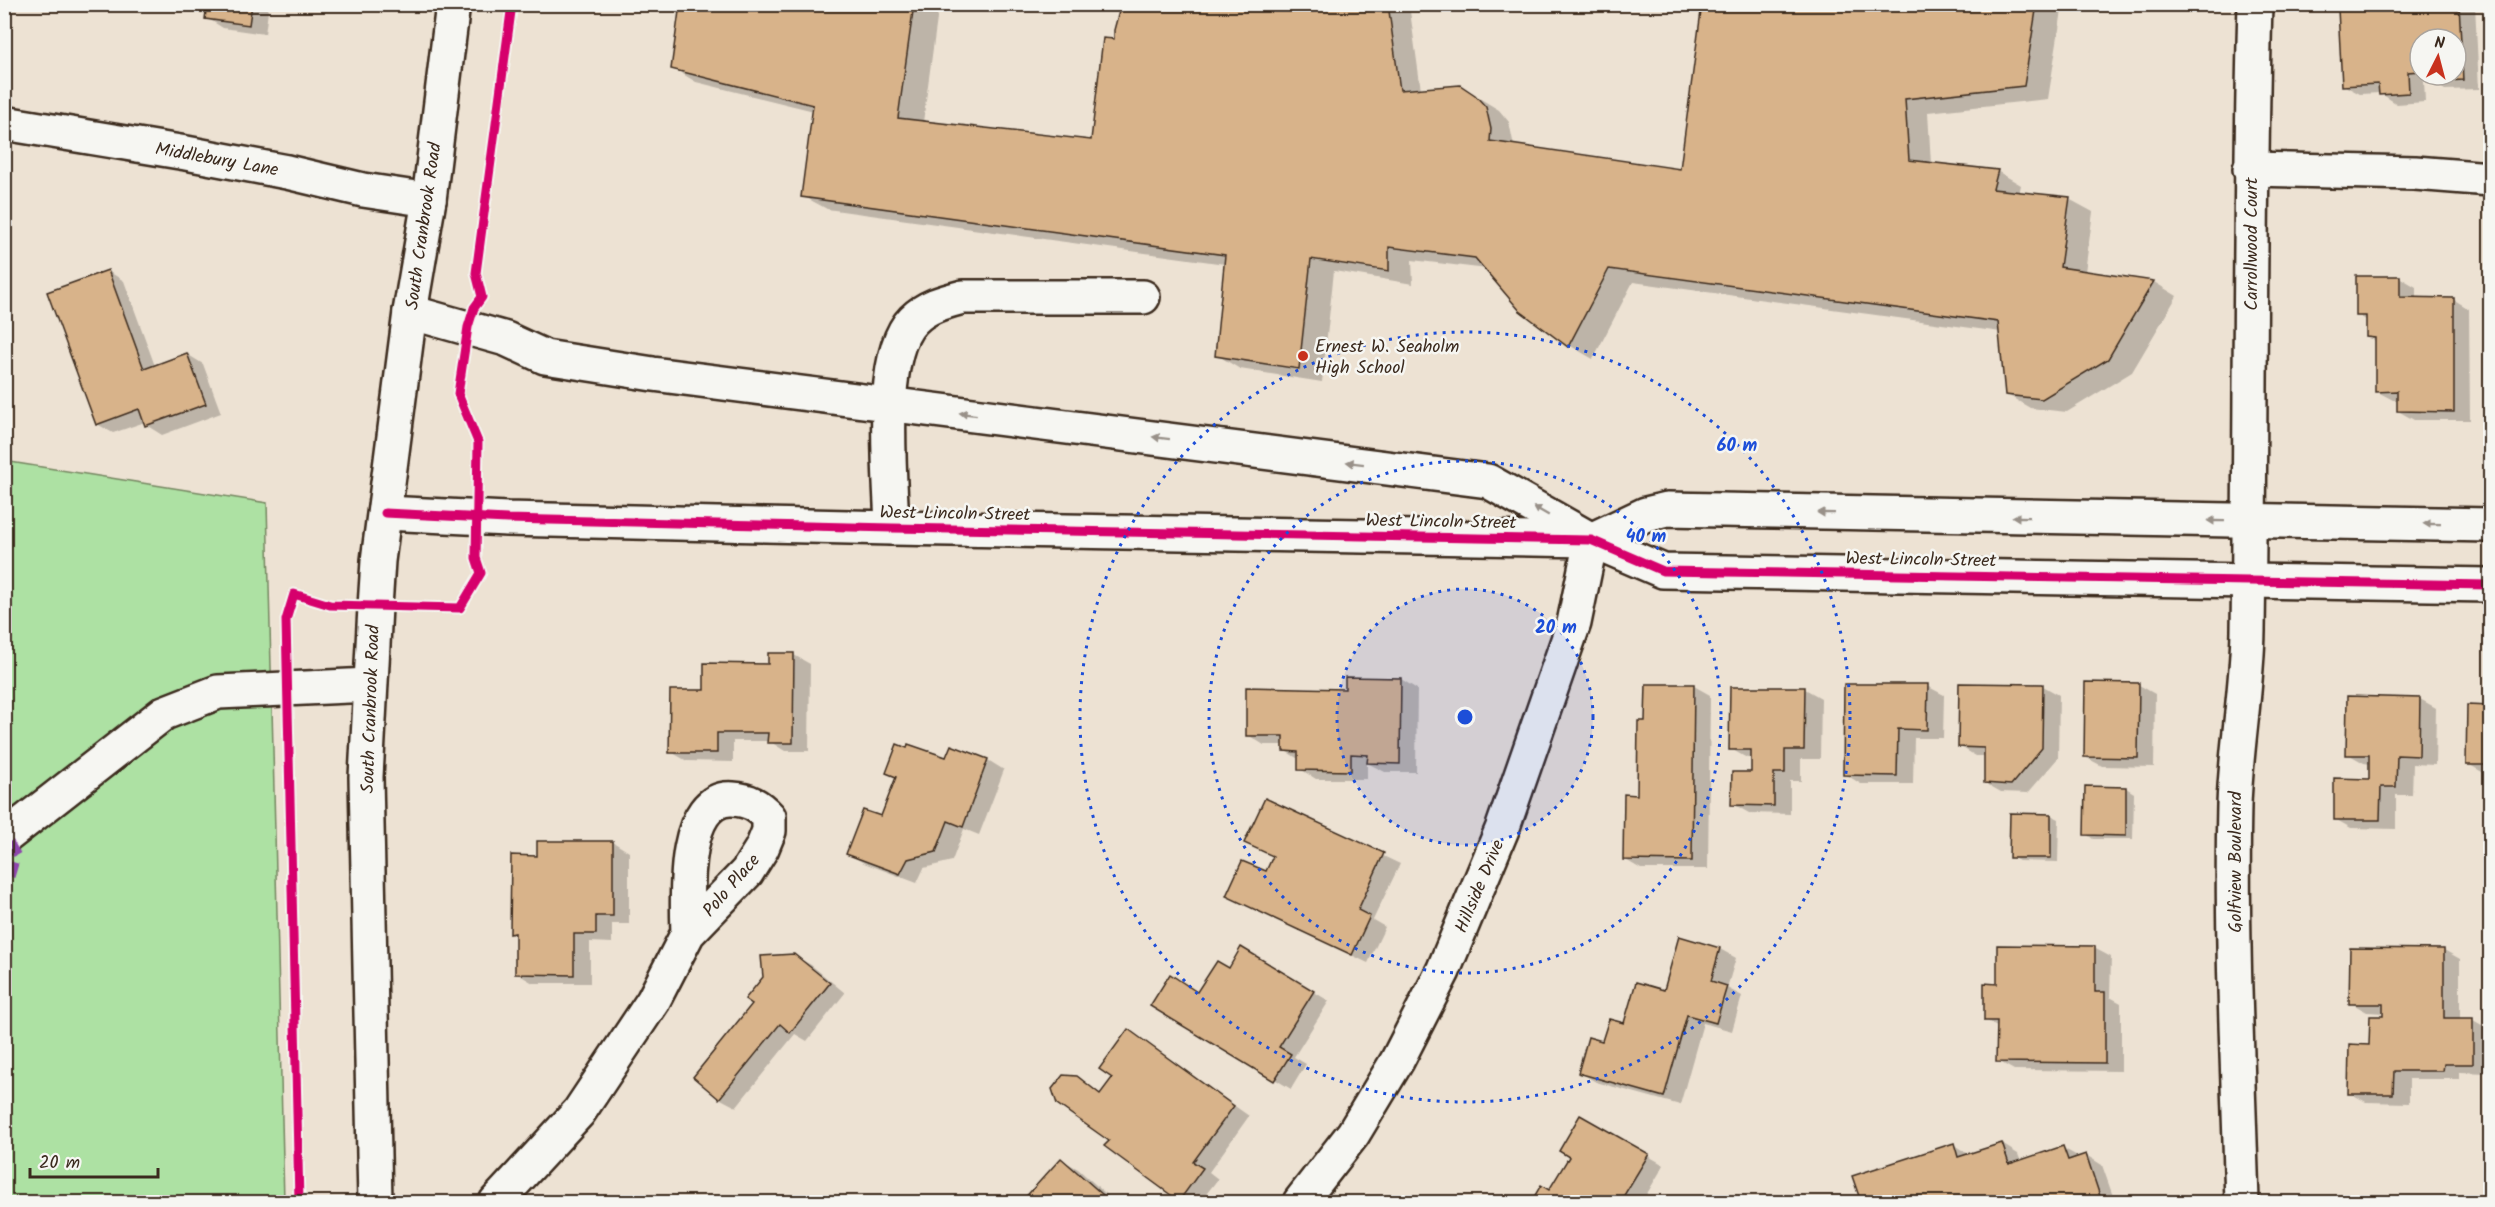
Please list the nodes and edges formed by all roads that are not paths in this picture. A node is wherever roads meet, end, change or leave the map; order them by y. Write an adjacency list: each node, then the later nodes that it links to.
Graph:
1 (453, 4): 6 (street, South Cranbrook Road)
2 (2255, 4): 4 (street)
3 (4, 123): 6 (street, Middlebury Lane)
4 (2250, 169): 5 (street, Carrollwood Court); 11 (street, Carrollwood Court)
5 (2490, 179)
6 (429, 200): 8 (street, South Cranbrook Road)
7 (1143, 297): 9 (street)
8 (410, 312): 9 (street); 10 (street, South Cranbrook Road)
9 (890, 404): 13 (street); 14 (street, one-way to 9)
10 (385, 513): 13 (street, West Lincoln Street); 17 (street, South Cranbrook Road)
11 (2248, 522): 12 (street, West Lincoln Street, one-way to 11); 14 (street, West Lincoln Street, one-way to 14); 15 (street, Golfview Boulevard)
12 (2490, 525)
13 (892, 528): 14 (street, West Lincoln Street)
14 (1591, 540): 15 (street, West Lincoln Street); 22 (street, Hillside Drive)
15 (2248, 581): 16 (street, West Lincoln Street); 23 (street, Golfview Boulevard)
16 (2490, 585)
17 (370, 685): 18 (street); 20 (street, South Cranbrook Road)
18 (4, 838)
19 (688, 933): 21 (street, Polo Place)
20 (375, 1203)
21 (496, 1203)
22 (1300, 1203)
23 (2242, 1203)

